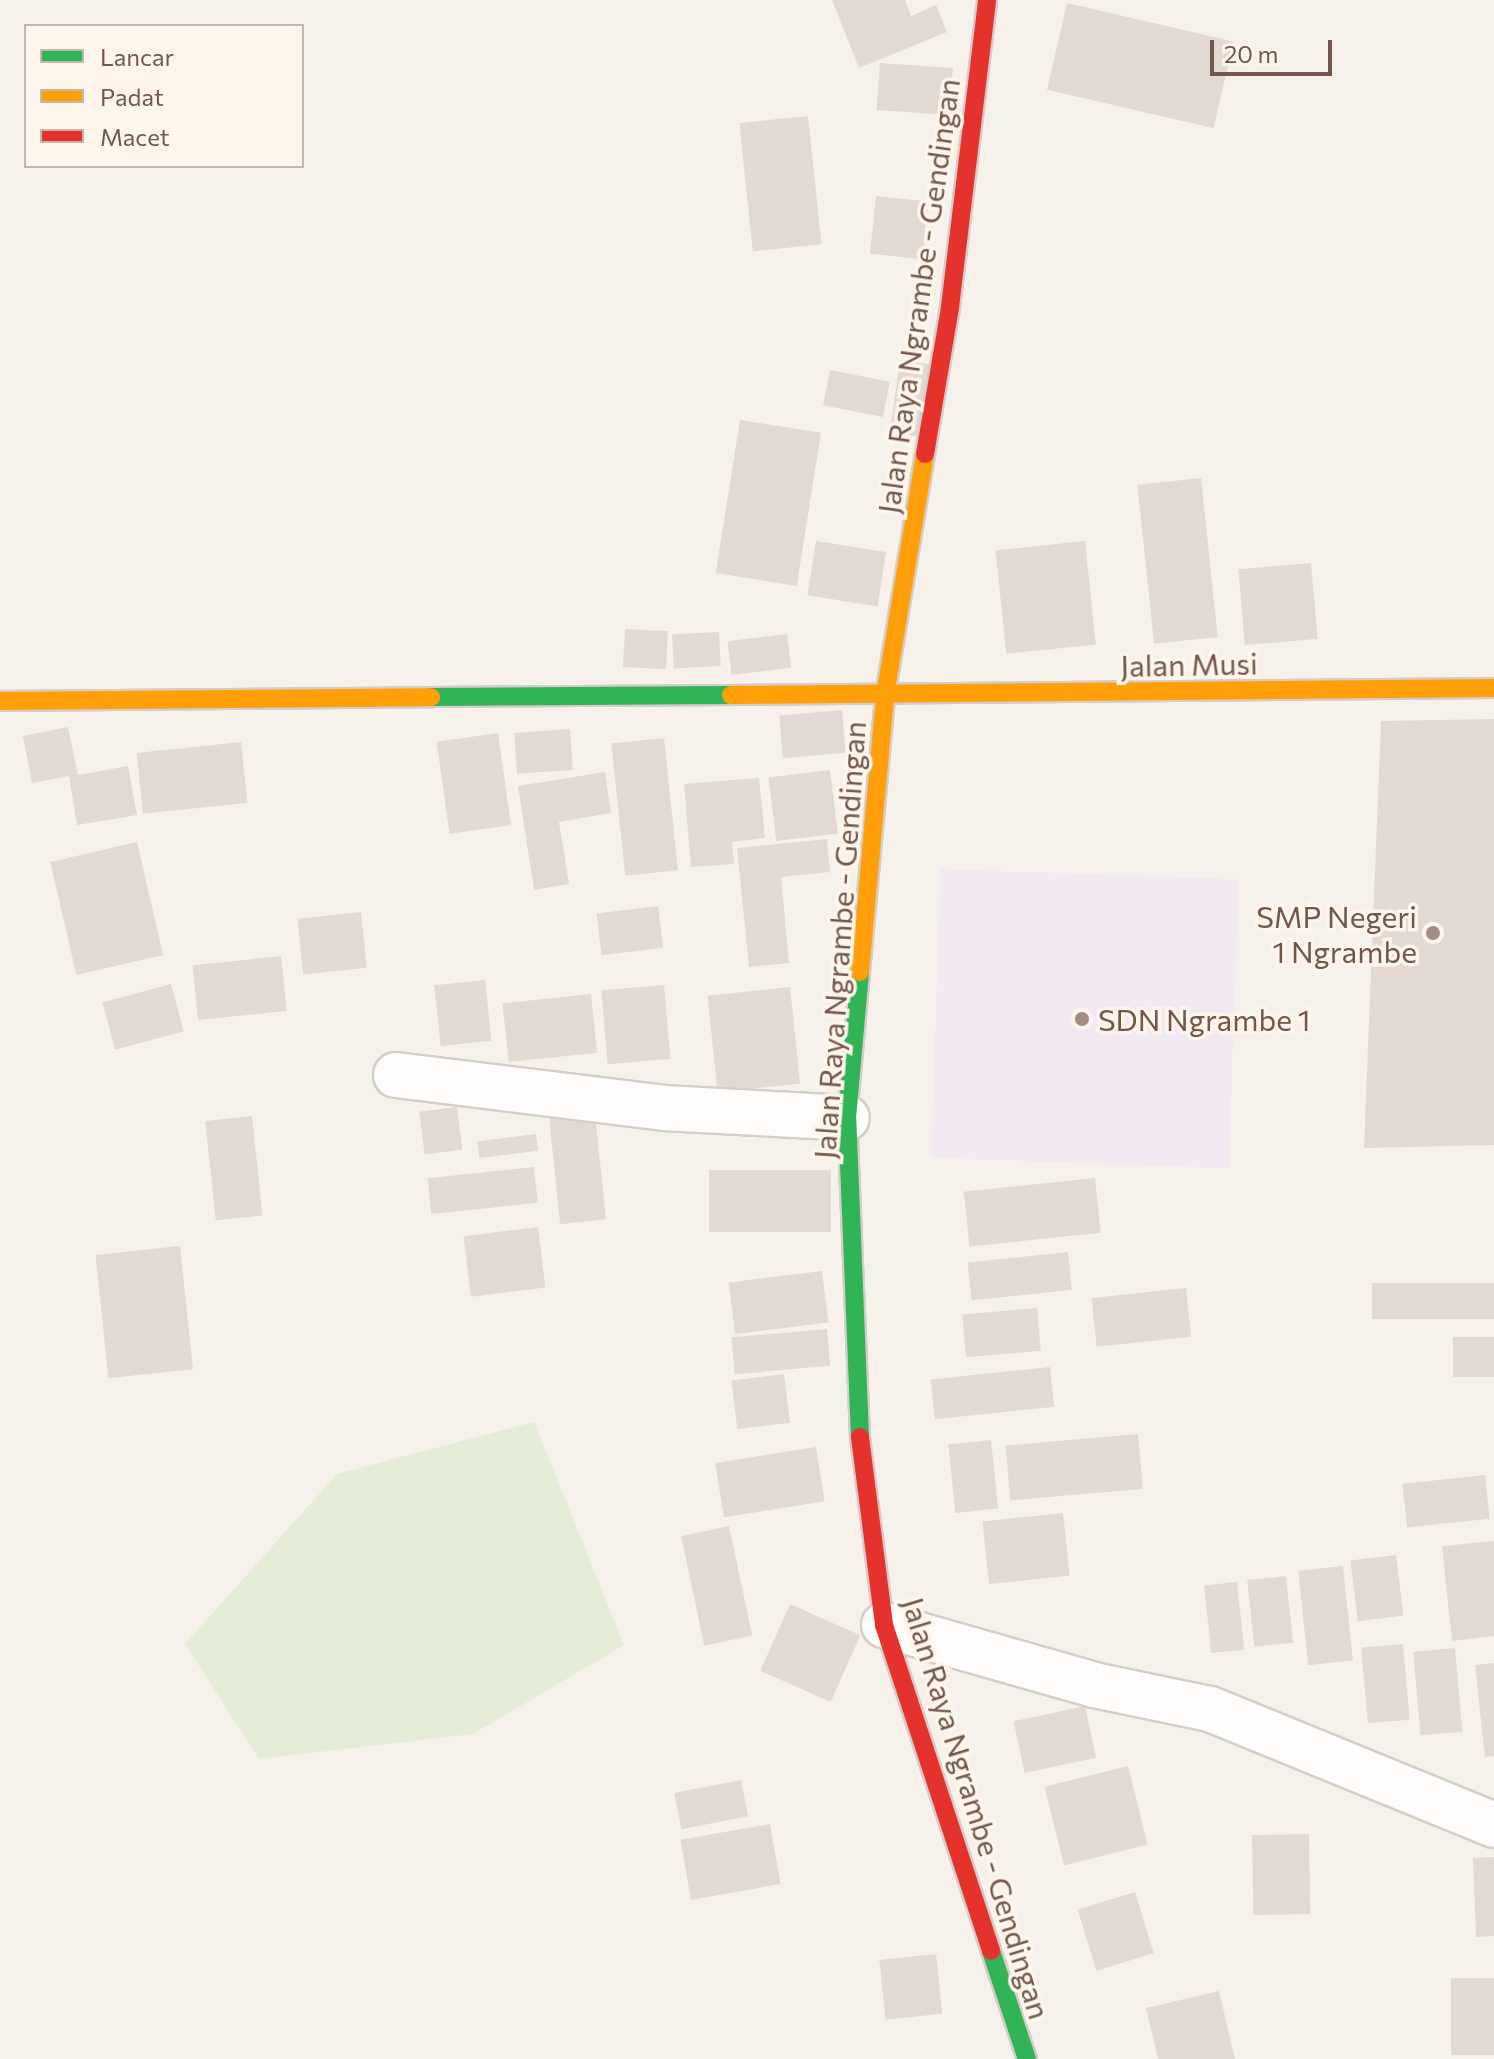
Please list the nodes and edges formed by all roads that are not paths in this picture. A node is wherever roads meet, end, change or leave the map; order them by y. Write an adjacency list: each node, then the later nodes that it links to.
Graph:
1 (987, 0): 3 (main road, Jalan Raya Ngrambe - Gendingan)
2 (1494, 688): 3 (main road, Jalan Musi)
3 (885, 696): 4 (main road, Jalan Musi); 6 (main road, Jalan Raya Ngrambe - Gendingan)
4 (0, 701)
5 (396, 1075): 6 (street)
6 (847, 1118): 7 (main road, Jalan Raya Ngrambe - Gendingan)
7 (884, 1625): 8 (street); 9 (main road, Jalan Raya Ngrambe - Gendingan)
8 (1494, 1825)
9 (1027, 2059)

